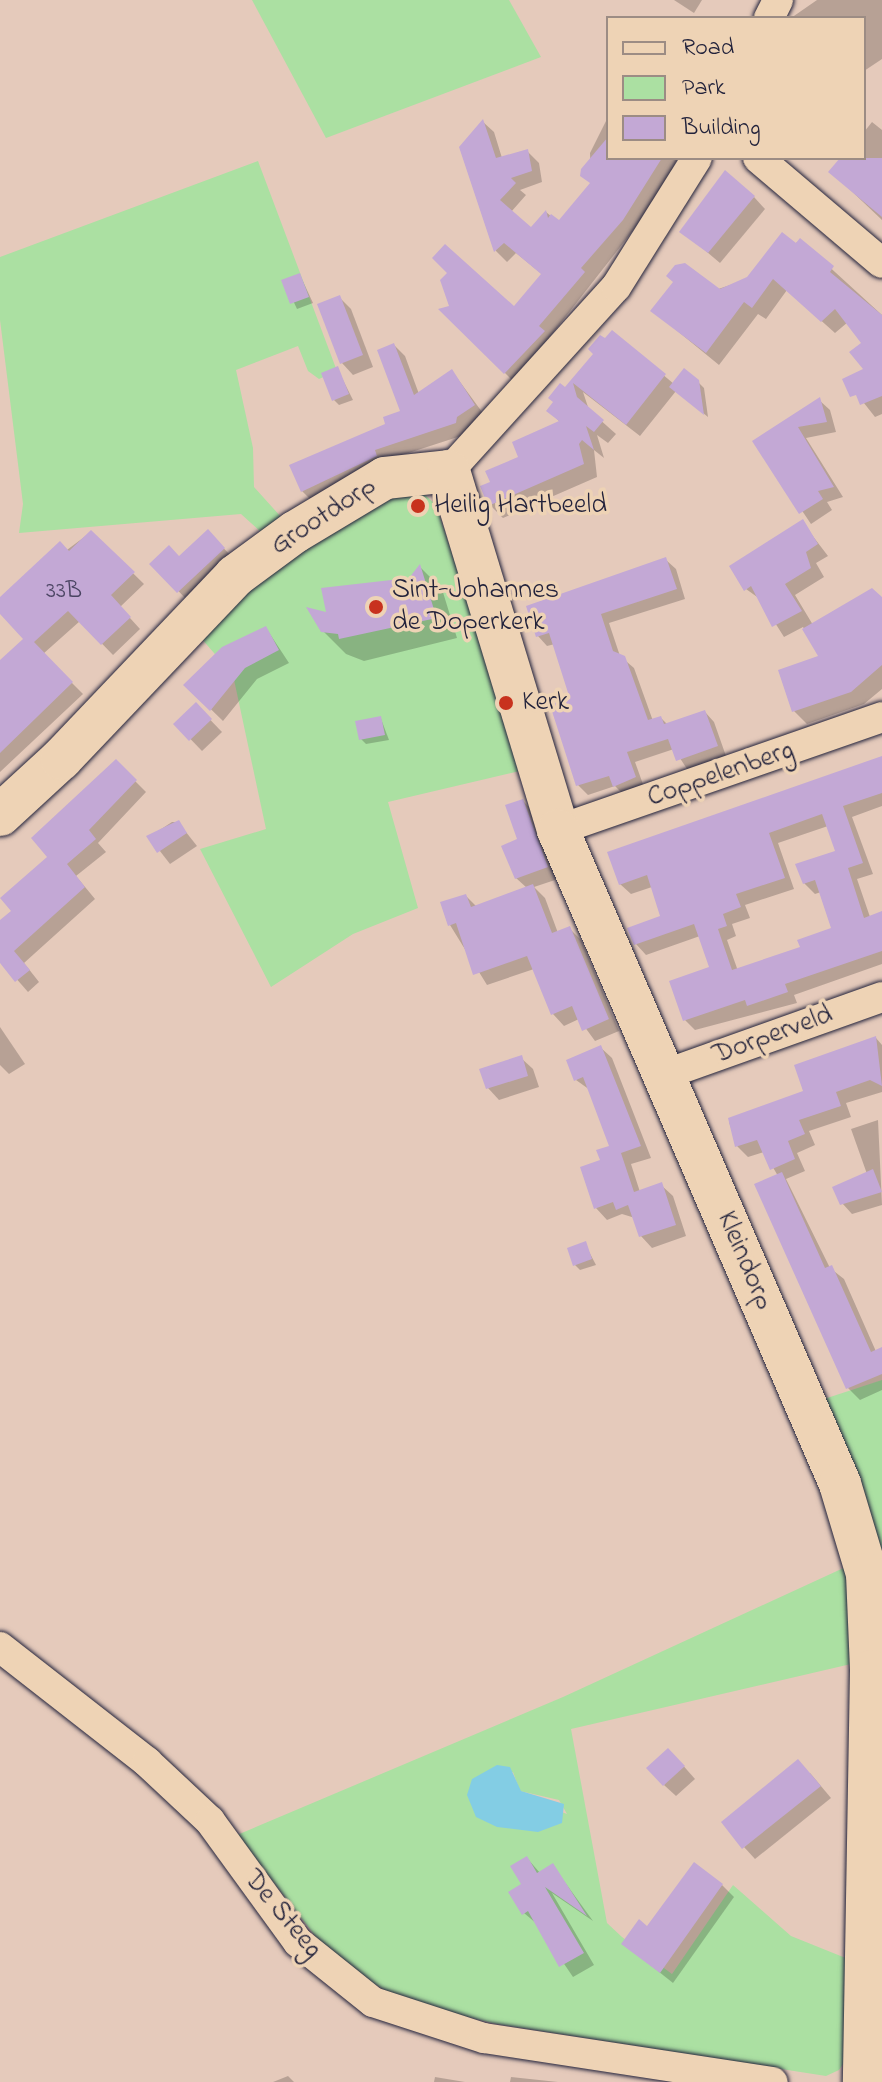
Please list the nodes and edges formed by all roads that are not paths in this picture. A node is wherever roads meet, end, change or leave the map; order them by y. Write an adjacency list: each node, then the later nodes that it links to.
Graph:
1 (696, 160): 4 (street)
2 (760, 160): 3 (street)
3 (882, 263)
4 (449, 471): 6 (street, Grootdorp); 7 (street, Kleindorp)
5 (882, 717): 7 (street, Coppelenberg)
6 (0, 815)
7 (558, 830): 9 (street, Kleindorp)
8 (882, 997): 9 (street, Dorperveld)
9 (663, 1075): 11 (street, Kleindorp)
10 (0, 1647): 12 (street, De Steeg)
11 (871, 2063)
12 (773, 2082)

